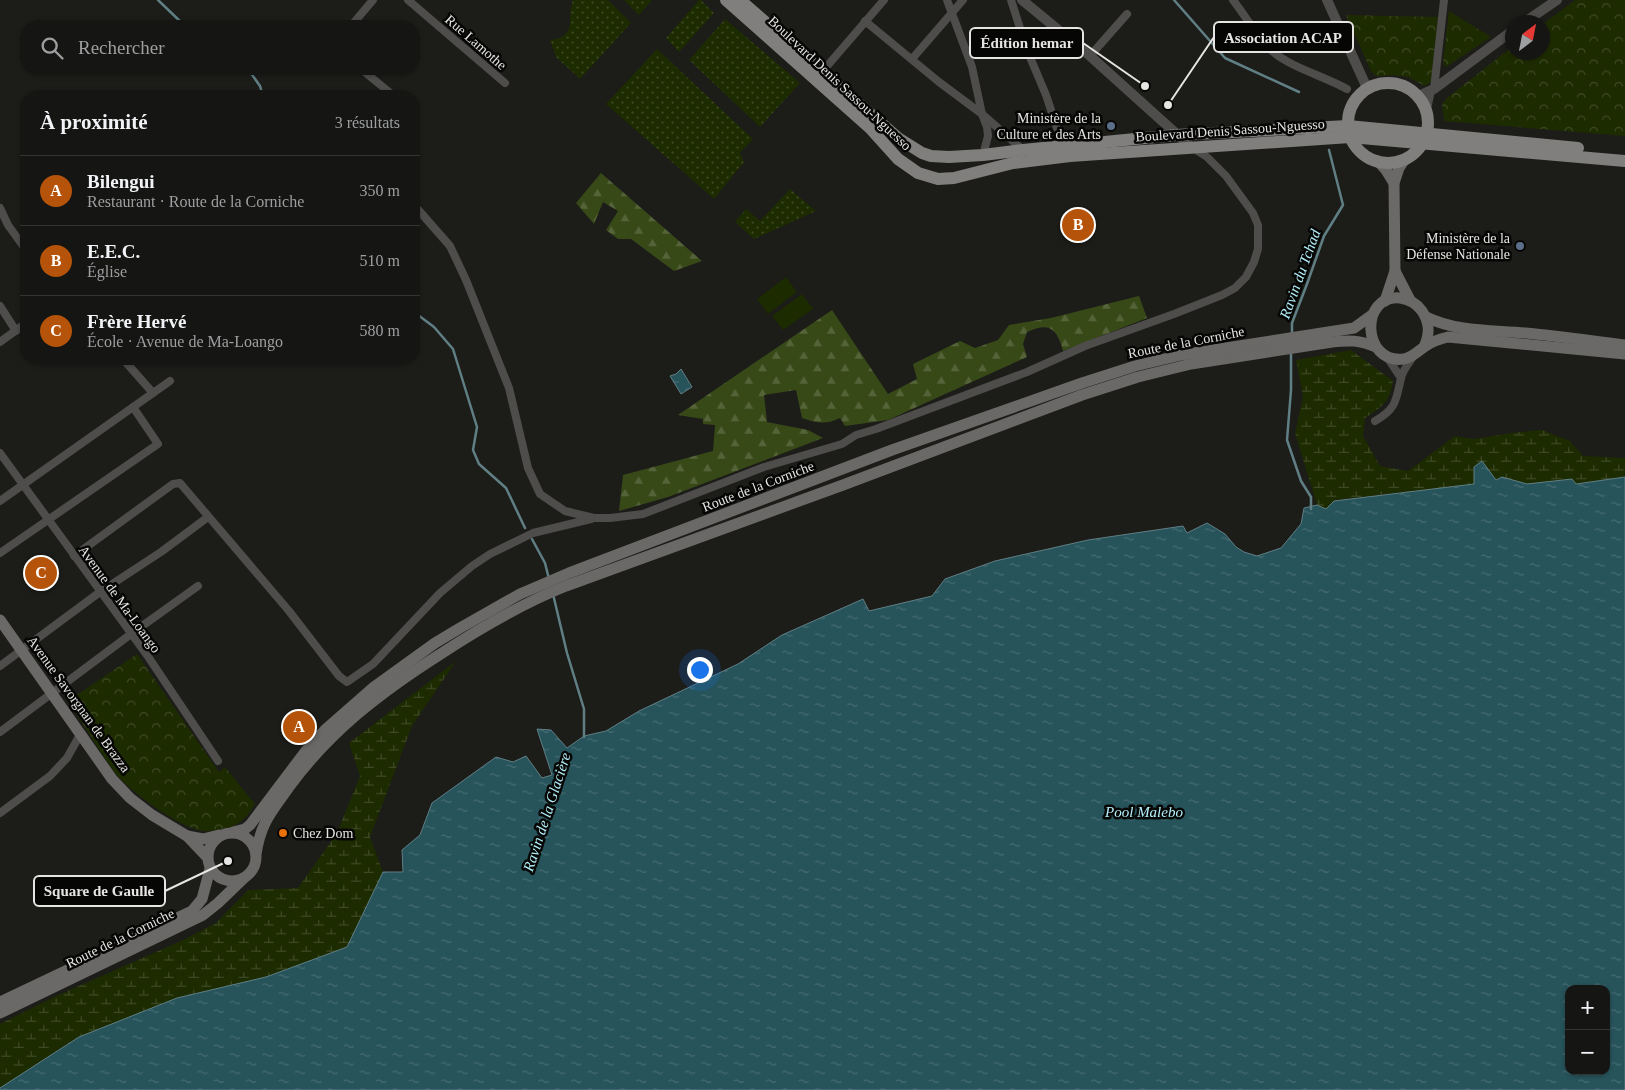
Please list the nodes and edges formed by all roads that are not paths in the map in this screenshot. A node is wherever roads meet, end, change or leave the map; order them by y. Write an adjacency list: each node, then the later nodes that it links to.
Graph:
1 (374, 0): 17 (street)
2 (408, 0): 24 (street, Rue Lamothe)
3 (726, 0): 34 (main road, Boulevard Denis Sassou-Nguesso)
4 (740, 0): 22 (main road, Boulevard Denis Sassou-Nguesso)
5 (884, 0): 18 (street)
6 (947, 0): 14 (street)
7 (963, 0): 14 (street)
8 (1011, 0): 33 (street)
9 (1233, 0): 26 (street)
10 (1327, 0): 25 (street)
11 (1444, 0): 28 (street)
12 (1557, 0): 16 (street)
13 (1027, 1): 20 (street)
14 (952, 14): 21 (street); 29 (street)
15 (1127, 14): 20 (street)
16 (1534, 15)
17 (356, 20)
18 (866, 21): 21 (street); 22 (street)
19 (1505, 36): 28 (street)
20 (1090, 56): 31 (street)
21 (912, 59): 29 (street)
22 (822, 72): 37 (main road, Boulevard Denis Sassou-Nguesso)
23 (369, 75): 27 (street)
24 (505, 83)
25 (1367, 88): 28 (main road); 30 (main road)
26 (1347, 89)
27 (387, 90)
28 (1427, 92): 32 (main road)
29 (982, 114): 35 (street); 37 (street)
30 (1349, 132): 31 (main road, Boulevard Denis Sassou-Nguesso); 32 (main road, Boulevard Denis Sassou-Nguesso); 34 (main road, Boulevard Denis Sassou-Nguesso); 39 (main road)
31 (1176, 135): 33 (main road, Boulevard Denis Sassou-Nguesso); 34 (street)
32 (1425, 138): 36 (main road, Boulevard Denis Sassou-Nguesso); 38 (main road); 40 (main road, Boulevard Denis Sassou-Nguesso)
33 (1063, 146): 35 (main road, Boulevard Denis Sassou-Nguesso)
34 (1191, 147): 70 (street)
35 (1023, 150): 37 (main road, Boulevard Denis Sassou-Nguesso)
36 (1625, 153)
37 (984, 155)
38 (1405, 159): 39 (main road); 41 (main road)
39 (1378, 161): 41 (main road)
40 (1625, 161)
41 (1394, 183): 45 (main road)
42 (0, 208): 44 (street)
43 (420, 212): 70 (street)
44 (20, 242)
45 (1394, 271): 46 (main road); 47 (main road)
46 (1410, 300): 47 (main road); 50 (main road)
47 (1384, 301): 49 (main road)
48 (0, 306): 52 (street)
49 (1372, 316): 53 (main road, Route de la Corniche); 57 (main road)
50 (1426, 317): 55 (main road); 56 (main road)
51 (20, 328): 52 (street)
52 (16, 331): 54 (street)
53 (1330, 337): 57 (main road, Route de la Corniche); 80 (main road, Route de la Corniche)
54 (0, 342)
55 (1625, 345)
56 (1424, 347): 58 (main road); 59 (main road)
57 (1380, 351): 59 (main road); 61 (street)
58 (1625, 354)
59 (1414, 355): 61 (street)
60 (128, 365): 63 (street)
61 (1401, 378): 65 (street)
62 (170, 381): 63 (street)
63 (153, 393): 64 (street)
64 (133, 407): 67 (street); 71 (street)
65 (1375, 420)
66 (0, 453): 67 (street, Avenue de Ma-Loango)
67 (23, 484): 68 (street); 71 (street, Avenue de Ma-Loango)
68 (0, 500)
69 (208, 517): 70 (street); 73 (street); 75 (street)
70 (594, 518)
71 (48, 520): 72 (street); 73 (street, Avenue de Ma-Loango)
72 (0, 553)
73 (74, 556): 75 (street, Avenue de Ma-Loango)
74 (198, 586): 77 (street)
75 (100, 592): 77 (street, Avenue de Ma-Loango); 78 (street)
76 (0, 620): 78 (main road, Avenue Savorgnan de Brazza)
77 (131, 634): 81 (street); 84 (street, Avenue de Ma-Loango)
78 (22, 650): 79 (street); 81 (main road, Avenue Savorgnan de Brazza)
79 (0, 666)
80 (377, 690): 86 (main road, Route de la Corniche); 88 (main road, Route de la Corniche)
81 (52, 694): 82 (street); 83 (main road, Avenue Savorgnan de Brazza)
82 (0, 732)
83 (81, 733): 85 (street); 87 (main road, Avenue Savorgnan de Brazza)
84 (218, 761)
85 (0, 813)
86 (228, 833): 87 (main road, Avenue Savorgnan de Brazza); 88 (main road); 89 (main road, Route de la Corniche)
87 (187, 836): 89 (main road, Avenue Savorgnan de Brazza)
88 (256, 854): 91 (main road, Route de la Corniche)
89 (207, 856): 90 (main road, Route de la Corniche)
90 (210, 869): 91 (main road); 92 (main road, Route de la Corniche)
91 (244, 878): 93 (main road, Route de la Corniche)
92 (0, 1002)
93 (0, 1013)

